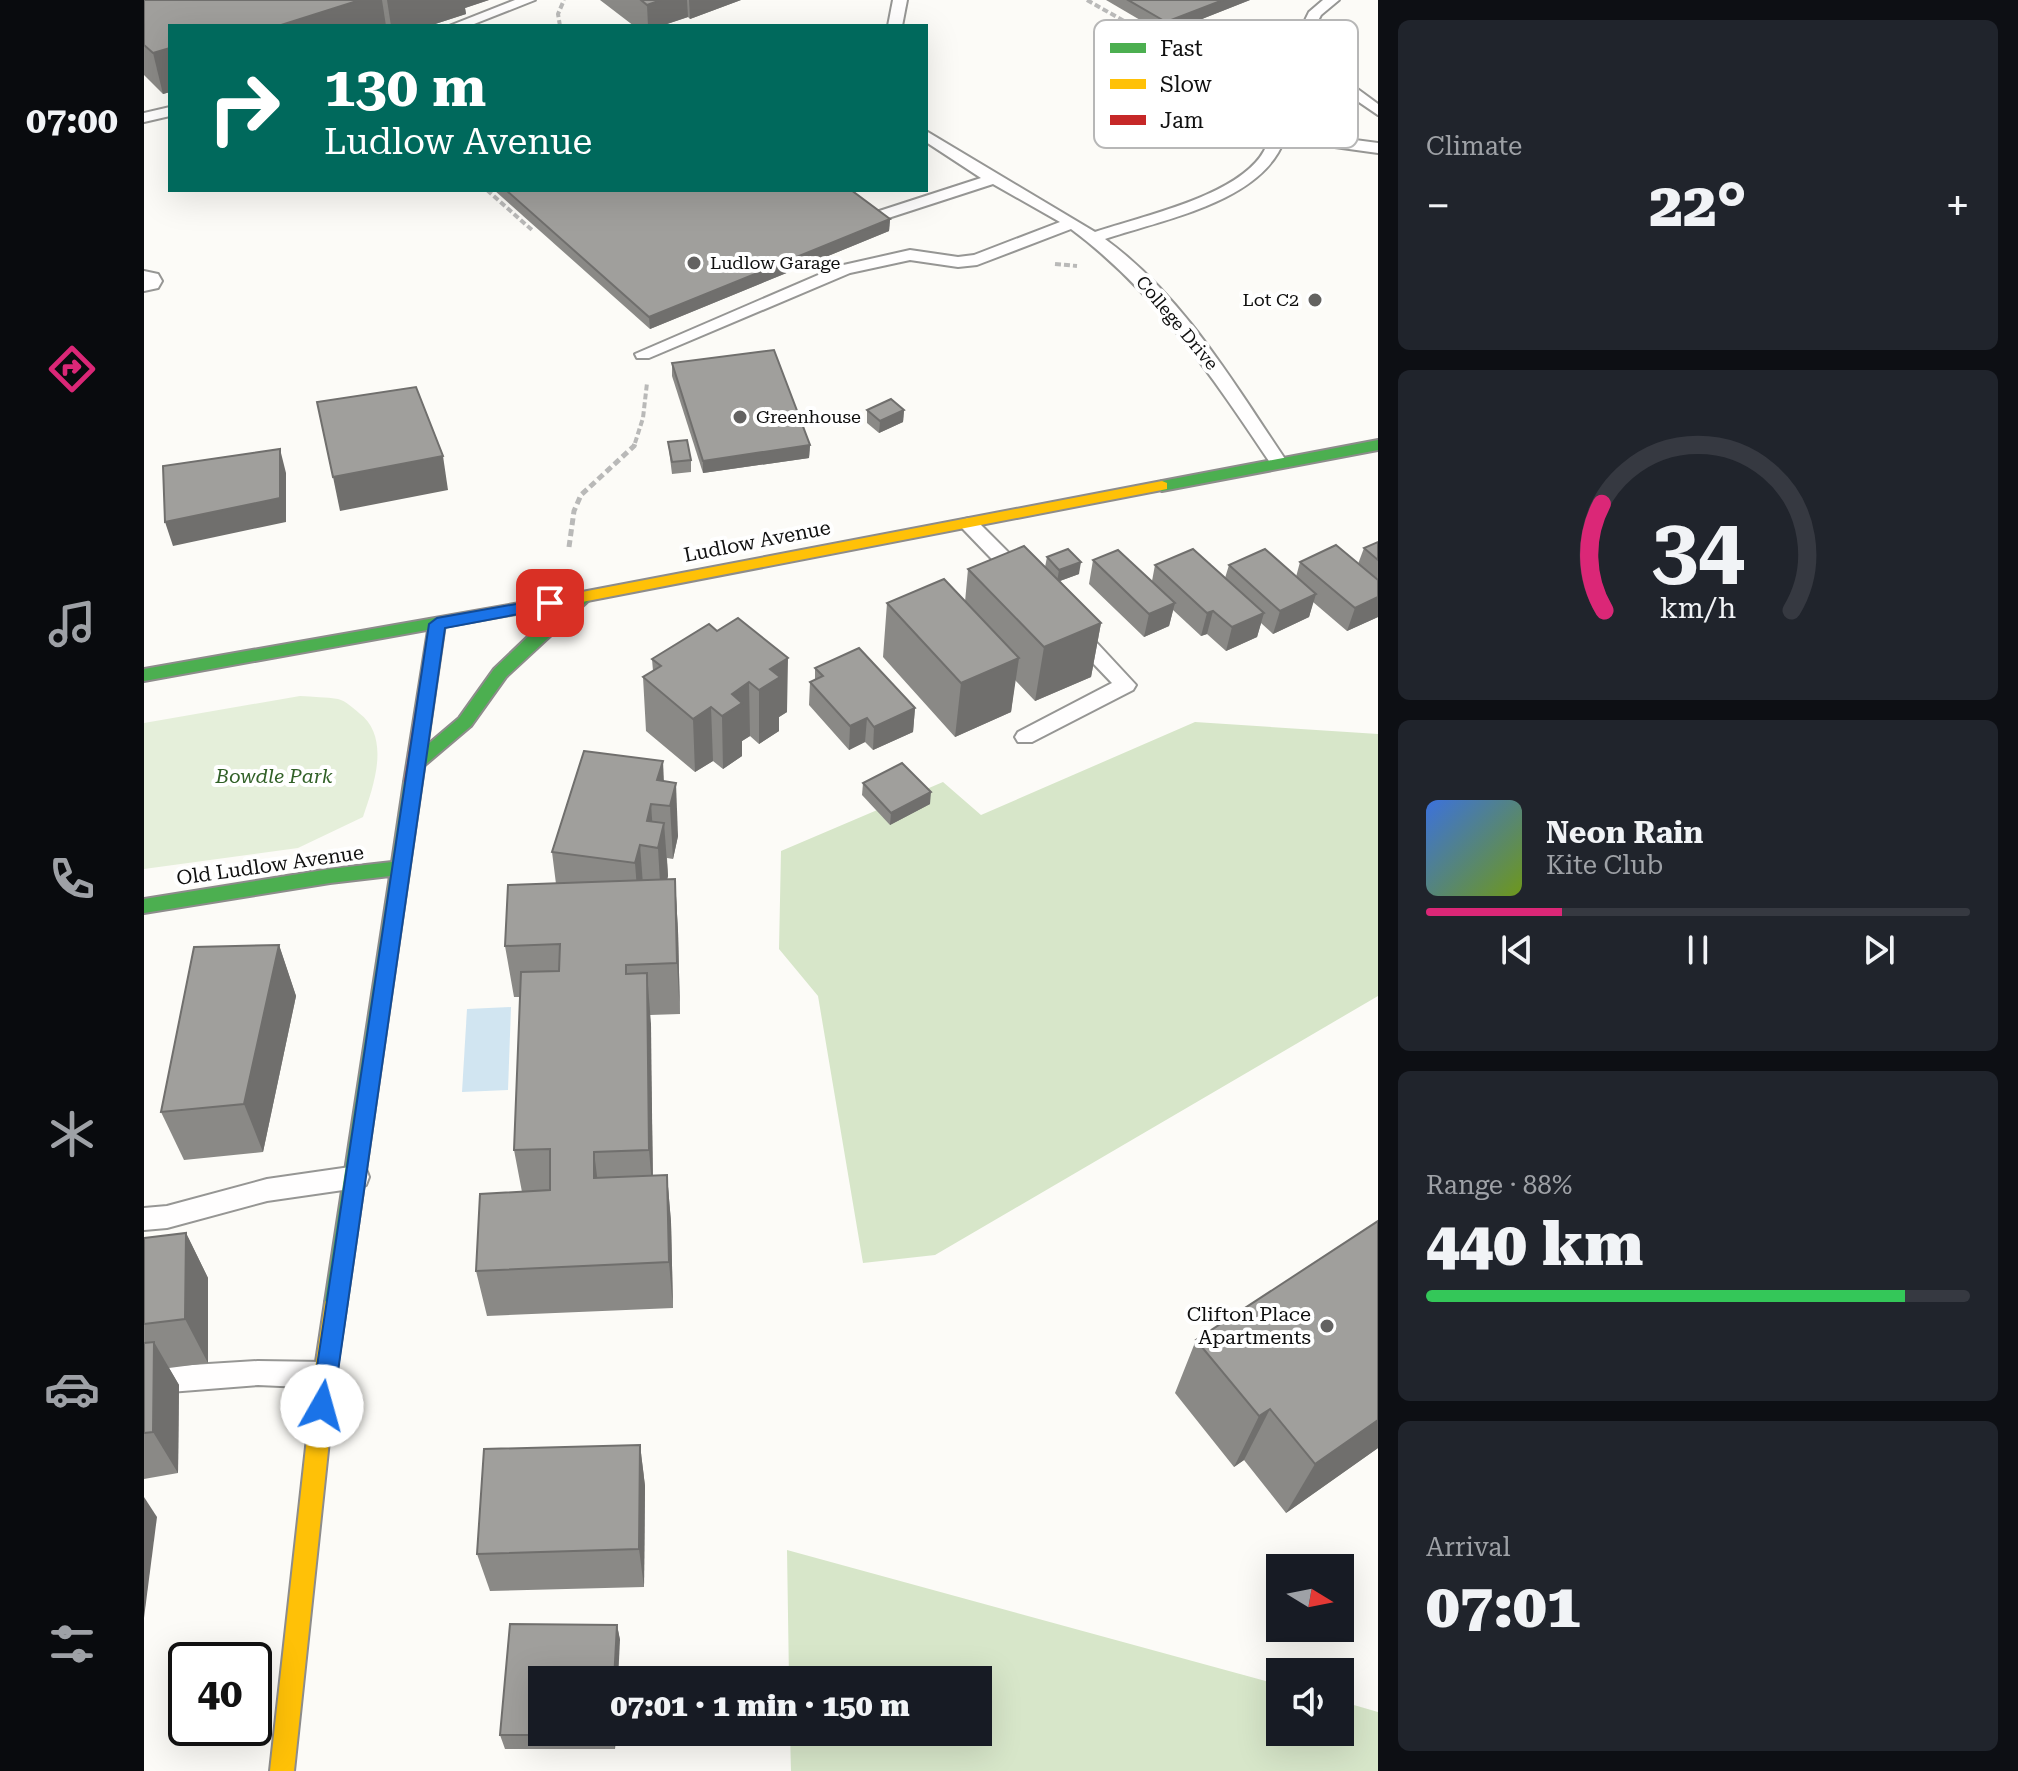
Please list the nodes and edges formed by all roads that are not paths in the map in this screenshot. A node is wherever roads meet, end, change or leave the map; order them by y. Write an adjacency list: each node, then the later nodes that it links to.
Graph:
1 (528, 0): 5 (lane)
2 (900, 0): 6 (lane)
3 (1332, 0): 4 (lane)
4 (1311, 20)
5 (462, 24)
6 (895, 24)
7 (1358, 96): 8 (lane)
8 (1378, 111)
9 (168, 112): 10 (lane)
10 (144, 118)
11 (928, 136): 15 (lane, College Drive)
12 (1358, 145): 14 (lane)
13 (1272, 148): 18 (lane)
14 (1378, 148)
15 (993, 179): 16 (lane); 17 (lane, College Drive)
16 (873, 218)
17 (1072, 223): 18 (lane, College Drive); 19 (lane)
18 (1093, 238): 21 (lane, College Drive)
19 (643, 354)
20 (1378, 445): 21 (main road, Ludlow Avenue)
21 (1279, 463): 22 (main road, Ludlow Avenue)
22 (969, 524): 23 (lane); 24 (main road, Ludlow Avenue)
23 (1039, 595)
24 (578, 598): 26 (main road, Ludlow Avenue); 29 (main road)
25 (1061, 617): 28 (lane)
26 (437, 624): 27 (main road, Ludlow Avenue); 29 (main road)
27 (144, 675)
28 (1025, 737)
29 (419, 761): 30 (main road)
30 (402, 868): 31 (main road, Old Ludlow Avenue); 32 (main road)
31 (144, 906)
32 (357, 1177): 33 (lane); 34 (main road)
33 (144, 1219)
34 (325, 1375): 35 (lane); 36 (main road)
35 (144, 1381)
36 (282, 1771)

